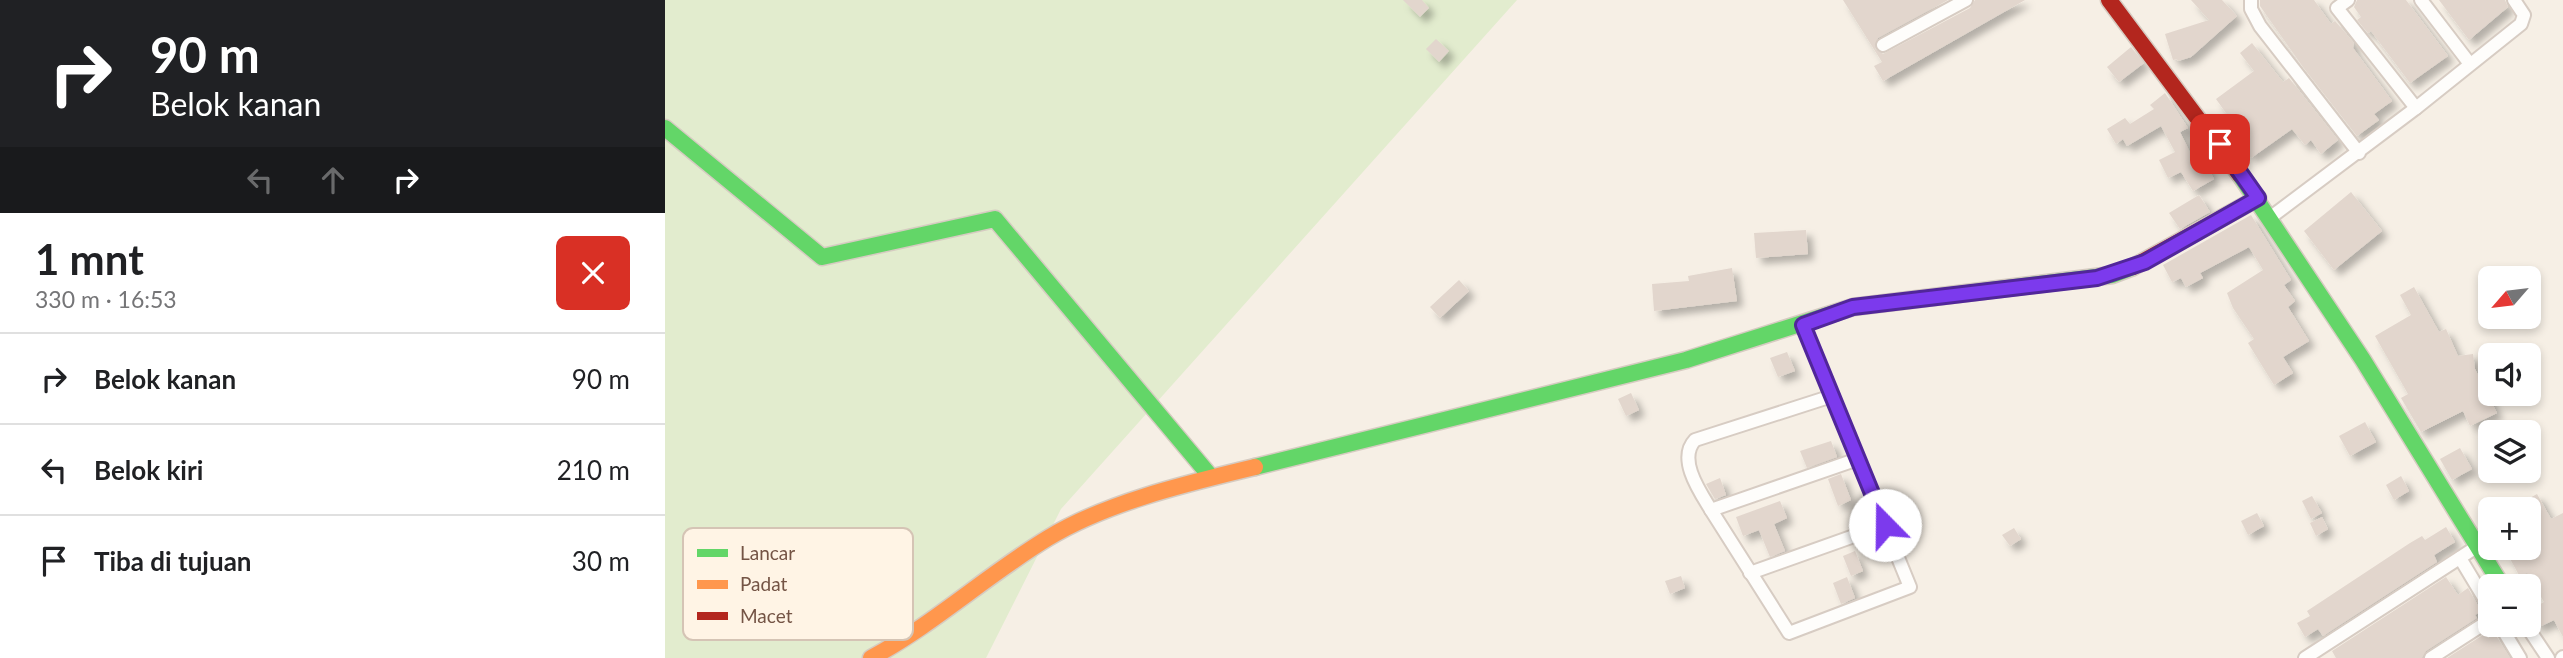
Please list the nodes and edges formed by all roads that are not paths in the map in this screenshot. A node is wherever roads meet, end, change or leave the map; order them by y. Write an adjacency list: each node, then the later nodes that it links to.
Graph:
1 (1966, 0): 7 (street)
2 (2109, 0): 12 (street)
3 (2421, 0): 8 (street)
4 (2514, 0): 8 (street)
5 (2249, 3): 11 (street)
6 (2338, 3): 9 (street)
7 (1883, 46)
8 (2470, 64): 9 (street)
9 (2416, 108): 11 (street)
10 (665, 128): 17 (street)
11 (2359, 153): 13 (street)
12 (2258, 198): 13 (street); 14 (street)
13 (2271, 217): 20 (street)
14 (1807, 324): 15 (street); 17 (street)
15 (1832, 396): 16 (street); 18 (street)
16 (1858, 459): 18 (street); 19 (street)
17 (1211, 477): 25 (street)
18 (1711, 510): 22 (street)
19 (1885, 525): 22 (street); 22 (street)
20 (2478, 546): 21 (street)
21 (2460, 558): 23 (street); 30 (street)
22 (1750, 573)
23 (2478, 588)
24 (2478, 628): 31 (street)
25 (913, 634)
26 (2508, 637): 32 (street)
27 (2534, 637): 33 (street)
28 (904, 640): 29 (street)
29 (871, 658)
30 (2305, 658)
31 (2431, 658)
32 (2521, 658)
33 (2548, 658)

